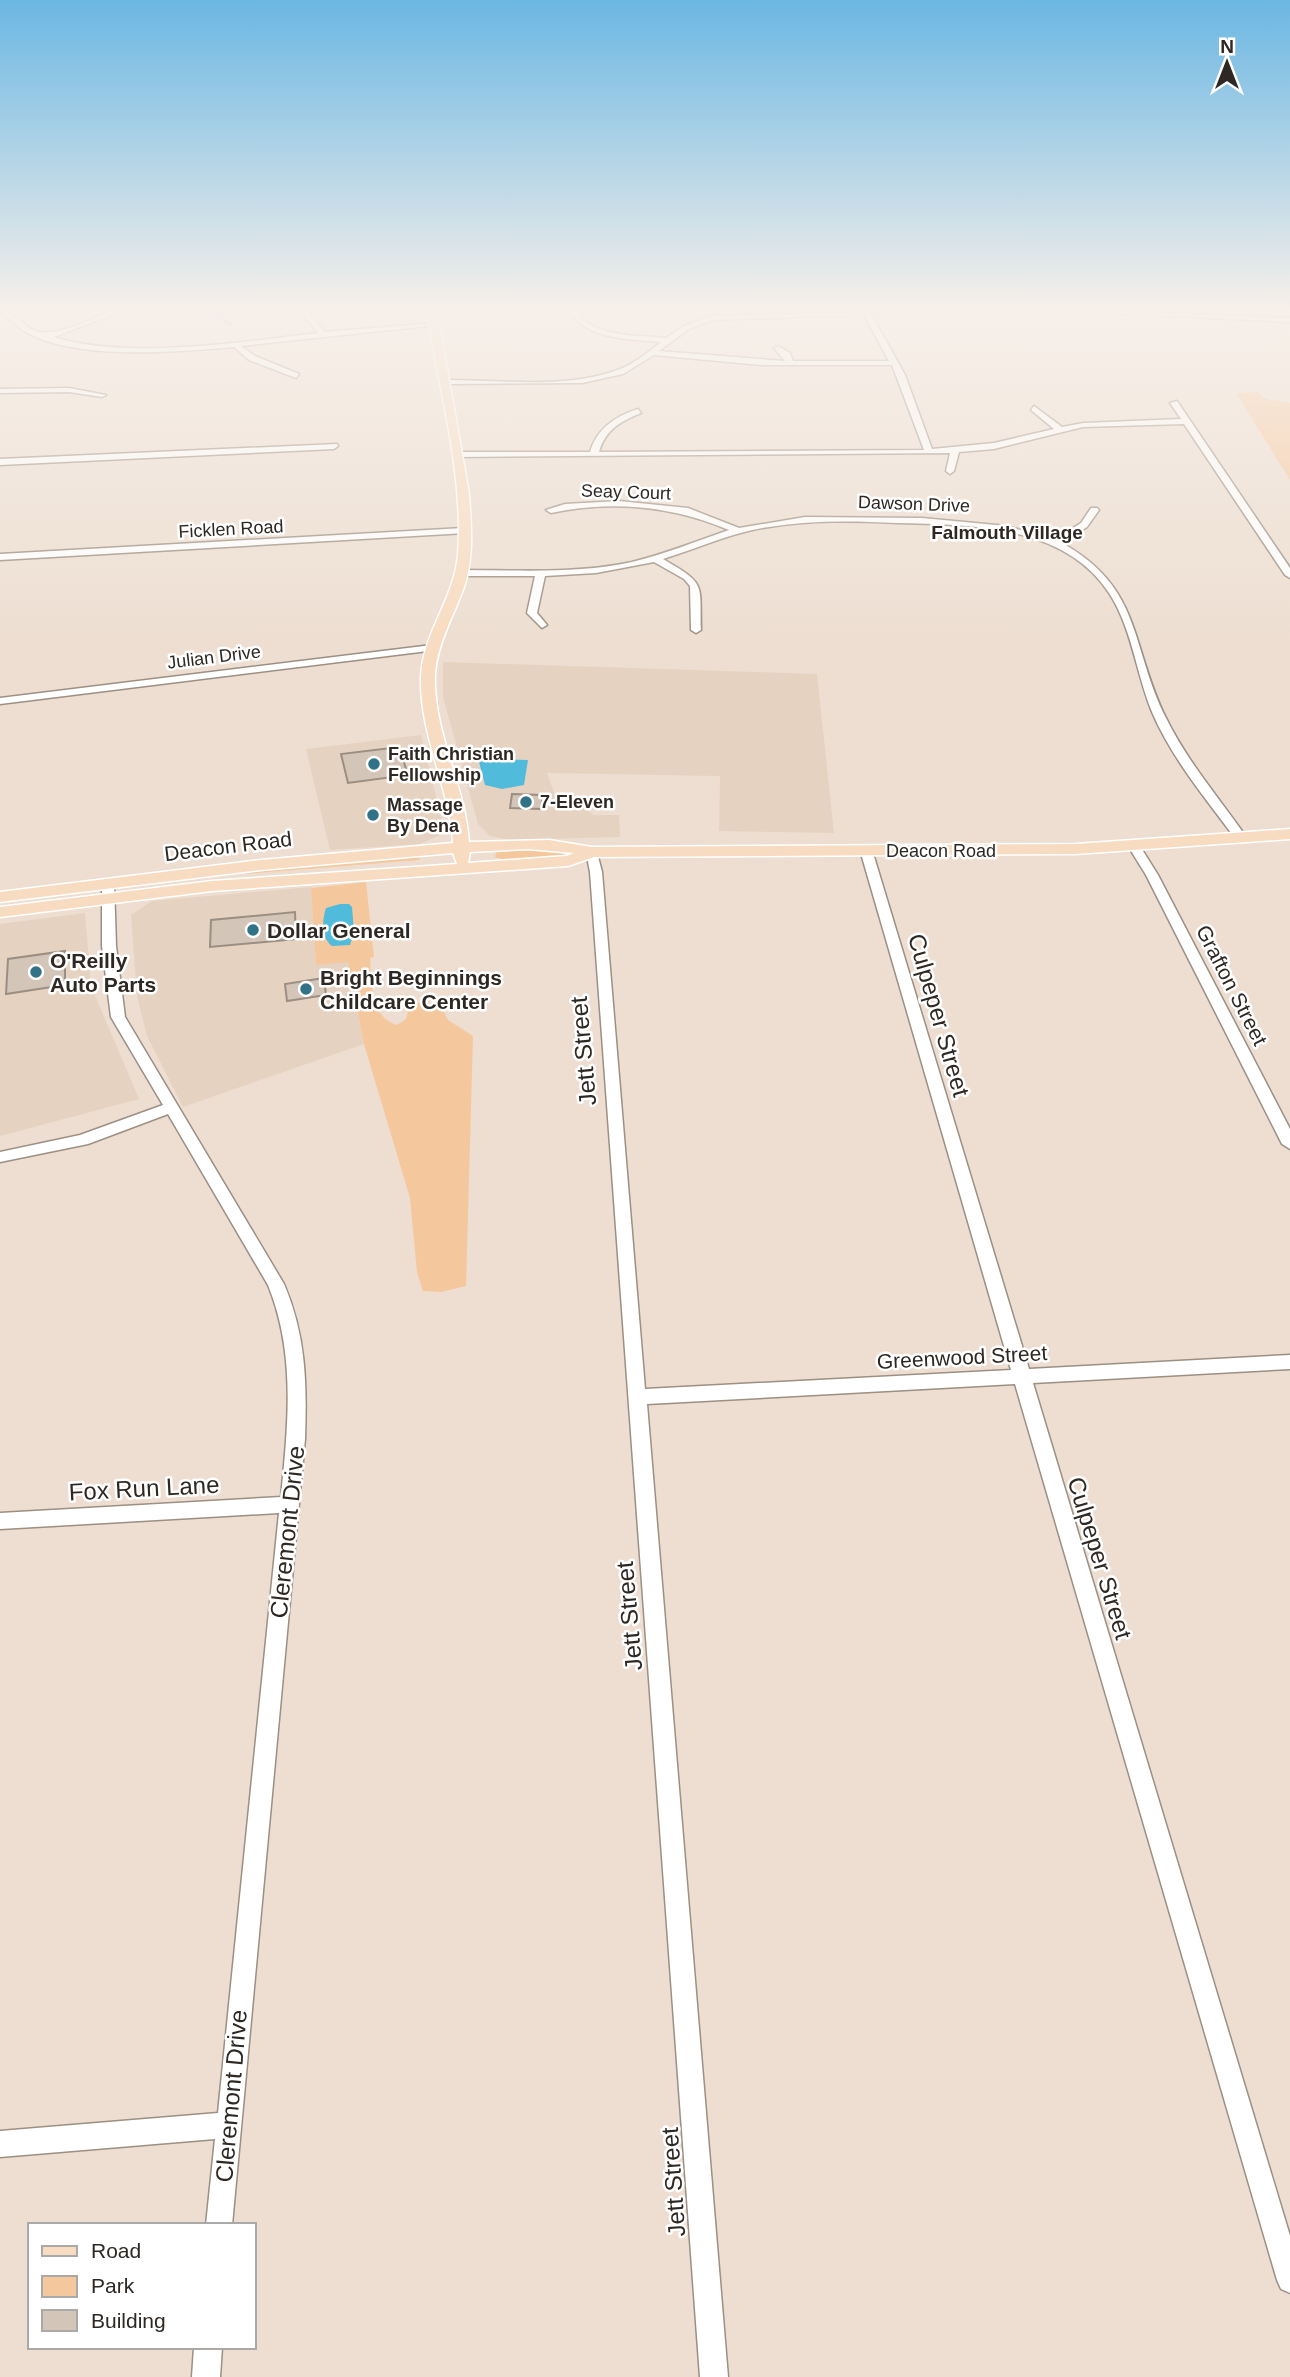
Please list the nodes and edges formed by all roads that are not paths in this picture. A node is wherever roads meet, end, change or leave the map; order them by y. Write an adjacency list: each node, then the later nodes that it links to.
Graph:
1 (452, 422): 12 (main road)
2 (617, 422): 11 (street)
3 (917, 422): 10 (street)
4 (1051, 422): 7 (street)
5 (1122, 422): 7 (street)
6 (1187, 422): 24 (street)
7 (1059, 429): 9 (street)
8 (334, 446): 13 (street)
9 (955, 451): 10 (street); 14 (street)
10 (929, 452): 11 (street)
11 (594, 454): 12 (street)
12 (457, 455): 17 (main road)
13 (0, 462)
14 (950, 471)
15 (551, 510): 18 (street, Seay Court)
16 (1094, 510): 19 (street)
17 (463, 531): 20 (street, Ficklen Road); 22 (main road)
18 (739, 531): 19 (street, Dawson Drive); 21 (street, Dawson Drive)
19 (1054, 544): 30 (street, Dawson Drive)
20 (0, 557)
21 (656, 559): 23 (street, Dawson Drive); 26 (street)
22 (461, 573): 23 (street, Dawson Drive); 27 (main road)
23 (541, 573): 25 (street)
24 (1290, 575)
25 (542, 625)
26 (696, 630)
27 (432, 648): 28 (street, Julian Drive); 32 (main road)
28 (0, 701)
29 (1290, 834): 30 (main road, Deacon Road)
30 (1241, 838): 31 (main road, Deacon Road)
31 (1134, 846): 33 (main road, Deacon Road); 40 (street, Grafton Street)
32 (462, 848): 34 (main road, Deacon Road); 35 (main road); 36 (main road, Deacon Road)
33 (866, 850): 34 (main road, Deacon Road); 43 (street, Culpeper Street)
34 (592, 852): 35 (main road, Deacon Road); 44 (street, Jett Street)
35 (463, 867): 36 (main road, Deacon Road)
36 (107, 891): 37 (main road, Deacon Road); 38 (main road, Deacon Road); 39 (street, Cleremont Drive)
37 (0, 897)
38 (0, 912)
39 (170, 1108): 41 (street); 45 (street, Cleremont Drive)
40 (1290, 1144)
41 (0, 1157)
42 (1290, 1363): 43 (street, Greenwood Street)
43 (1020, 1377): 44 (street, Greenwood Street); 50 (street, Culpeper Street)
44 (637, 1397): 53 (street, Jett Street)
45 (290, 1504): 46 (street, Fox Run Lane); 47 (street, Cleremont Drive)
46 (0, 1521)
47 (228, 2125): 48 (street); 49 (street, Cleremont Drive)
48 (0, 2144)
49 (219, 2223)
50 (1290, 2280)
51 (208, 2349): 52 (street)
52 (206, 2377)
53 (714, 2377)

